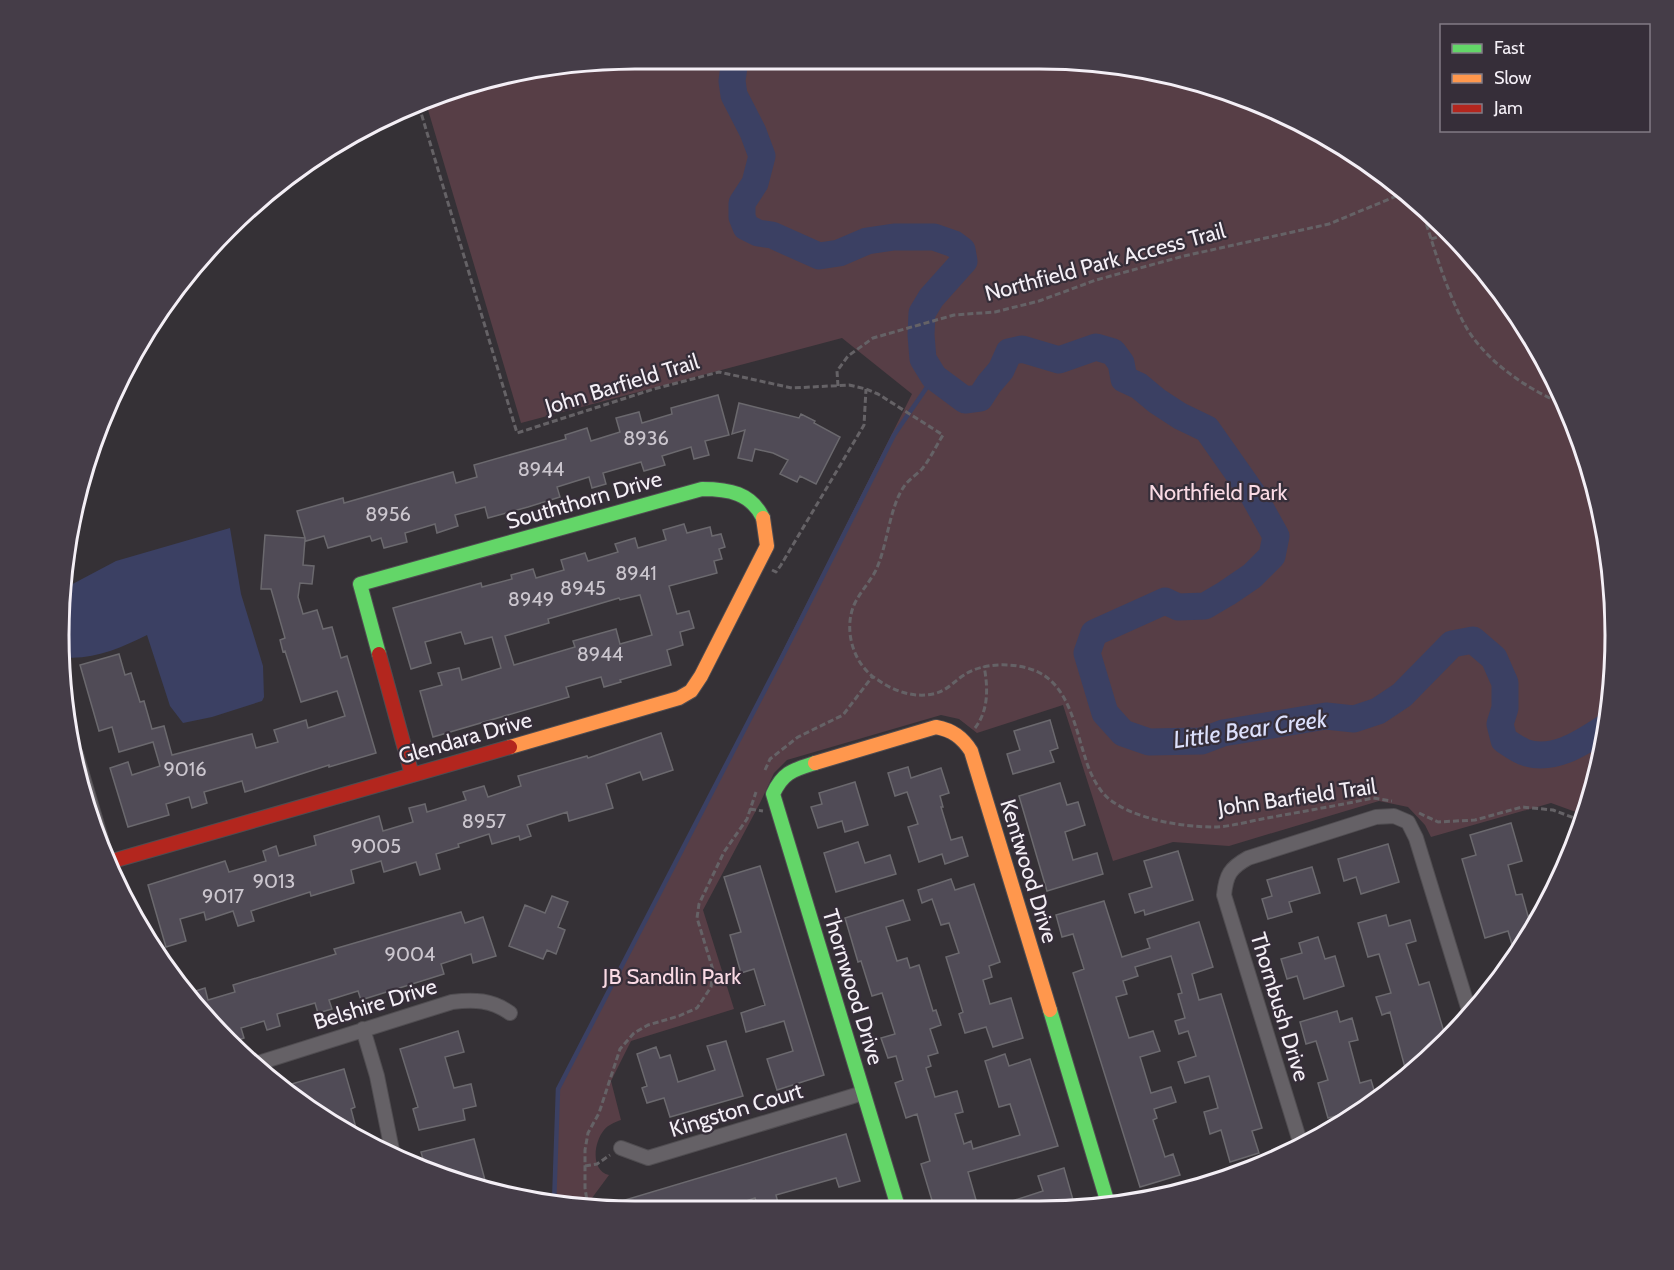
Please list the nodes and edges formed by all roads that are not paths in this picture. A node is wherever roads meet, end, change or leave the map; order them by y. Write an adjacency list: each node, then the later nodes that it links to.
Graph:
1 (758, 563): 2 (street, Glendara Drive); 2 (street, Souththorn Drive)
2 (412, 775): 4 (street, Glendara Drive)
3 (779, 781): 9 (street, Thornwood Drive); 13 (street, Kentwood Drive)
4 (116, 860)
5 (1467, 1005): 10 (street, Thornbush Drive)
6 (510, 1013): 7 (street, Belshire Drive)
7 (363, 1029): 8 (street, Belshire Drive); 11 (street)
8 (263, 1062)
9 (863, 1093): 12 (street, Kingston Court); 14 (street, Thornwood Drive)
10 (1299, 1138)
11 (391, 1146)
12 (621, 1148)
13 (1106, 1197)
14 (896, 1201)

